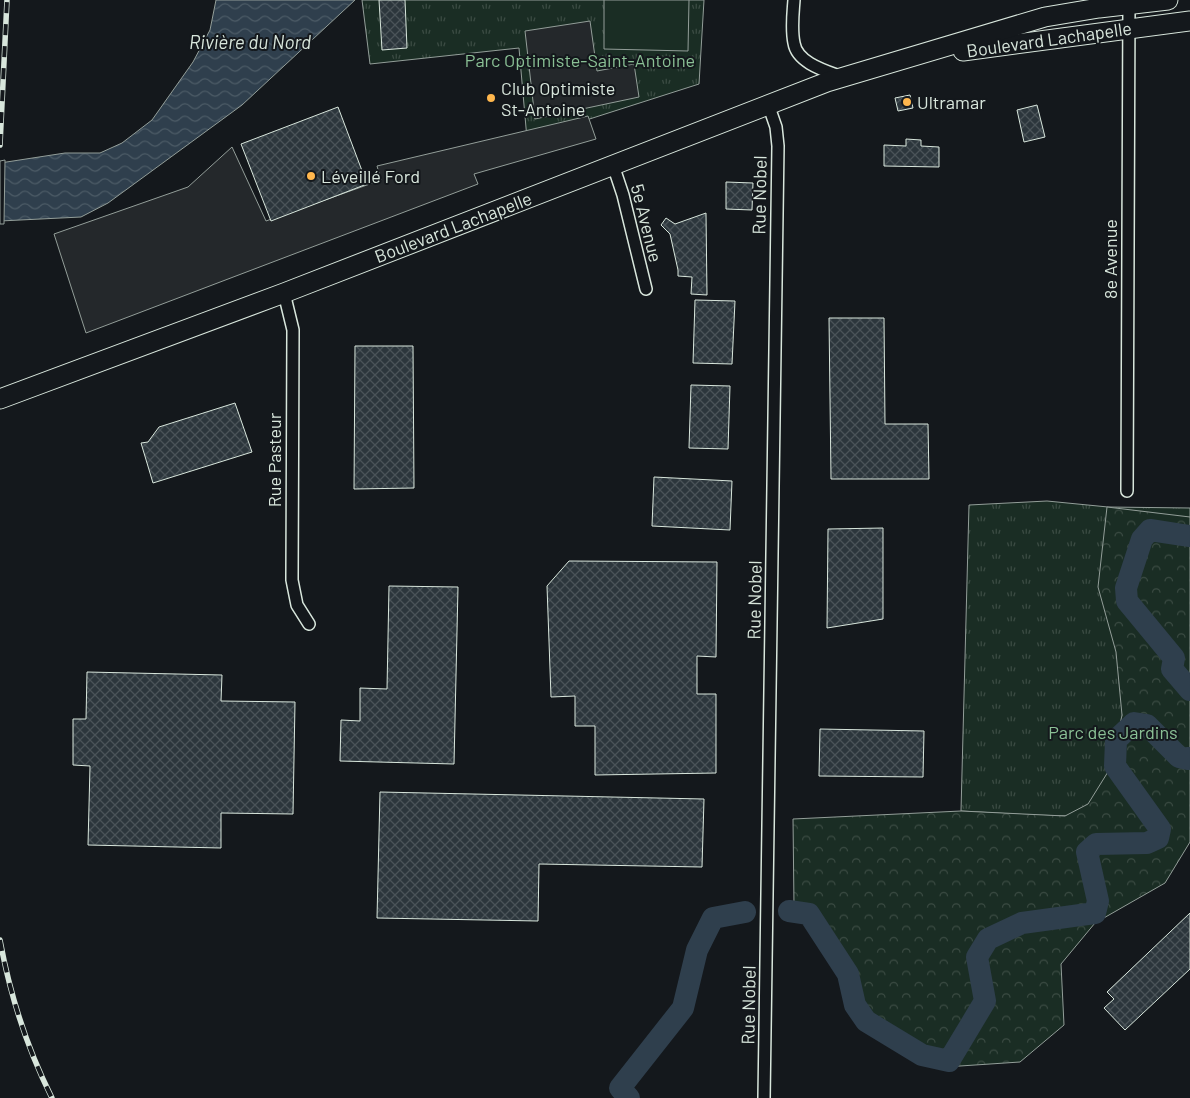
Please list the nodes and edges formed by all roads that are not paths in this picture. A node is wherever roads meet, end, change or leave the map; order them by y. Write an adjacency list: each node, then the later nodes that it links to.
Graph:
1 (794, 0): 7 (street)
2 (1168, 0): 3 (main road, Boulevard Lachapelle)
3 (1122, 3): 5 (street, 8e Avenue); 6 (main road, Boulevard Lachapelle)
4 (1190, 21): 5 (main road, Boulevard Lachapelle)
5 (1128, 28): 6 (main road, Boulevard Lachapelle); 13 (street, 8e Avenue)
6 (908, 58): 7 (main road, Boulevard Lachapelle)
7 (842, 77): 8 (main road, Boulevard Lachapelle)
8 (768, 104): 9 (main road, Boulevard Lachapelle); 15 (street, Rue Nobel)
9 (613, 165): 10 (street, 5e Avenue); 11 (main road, Boulevard Lachapelle)
10 (646, 290)
11 (284, 293): 12 (main road, Boulevard Lachapelle); 14 (street, Rue Pasteur)
12 (0, 399)
13 (1126, 491)
14 (310, 624)
15 (764, 1098)

